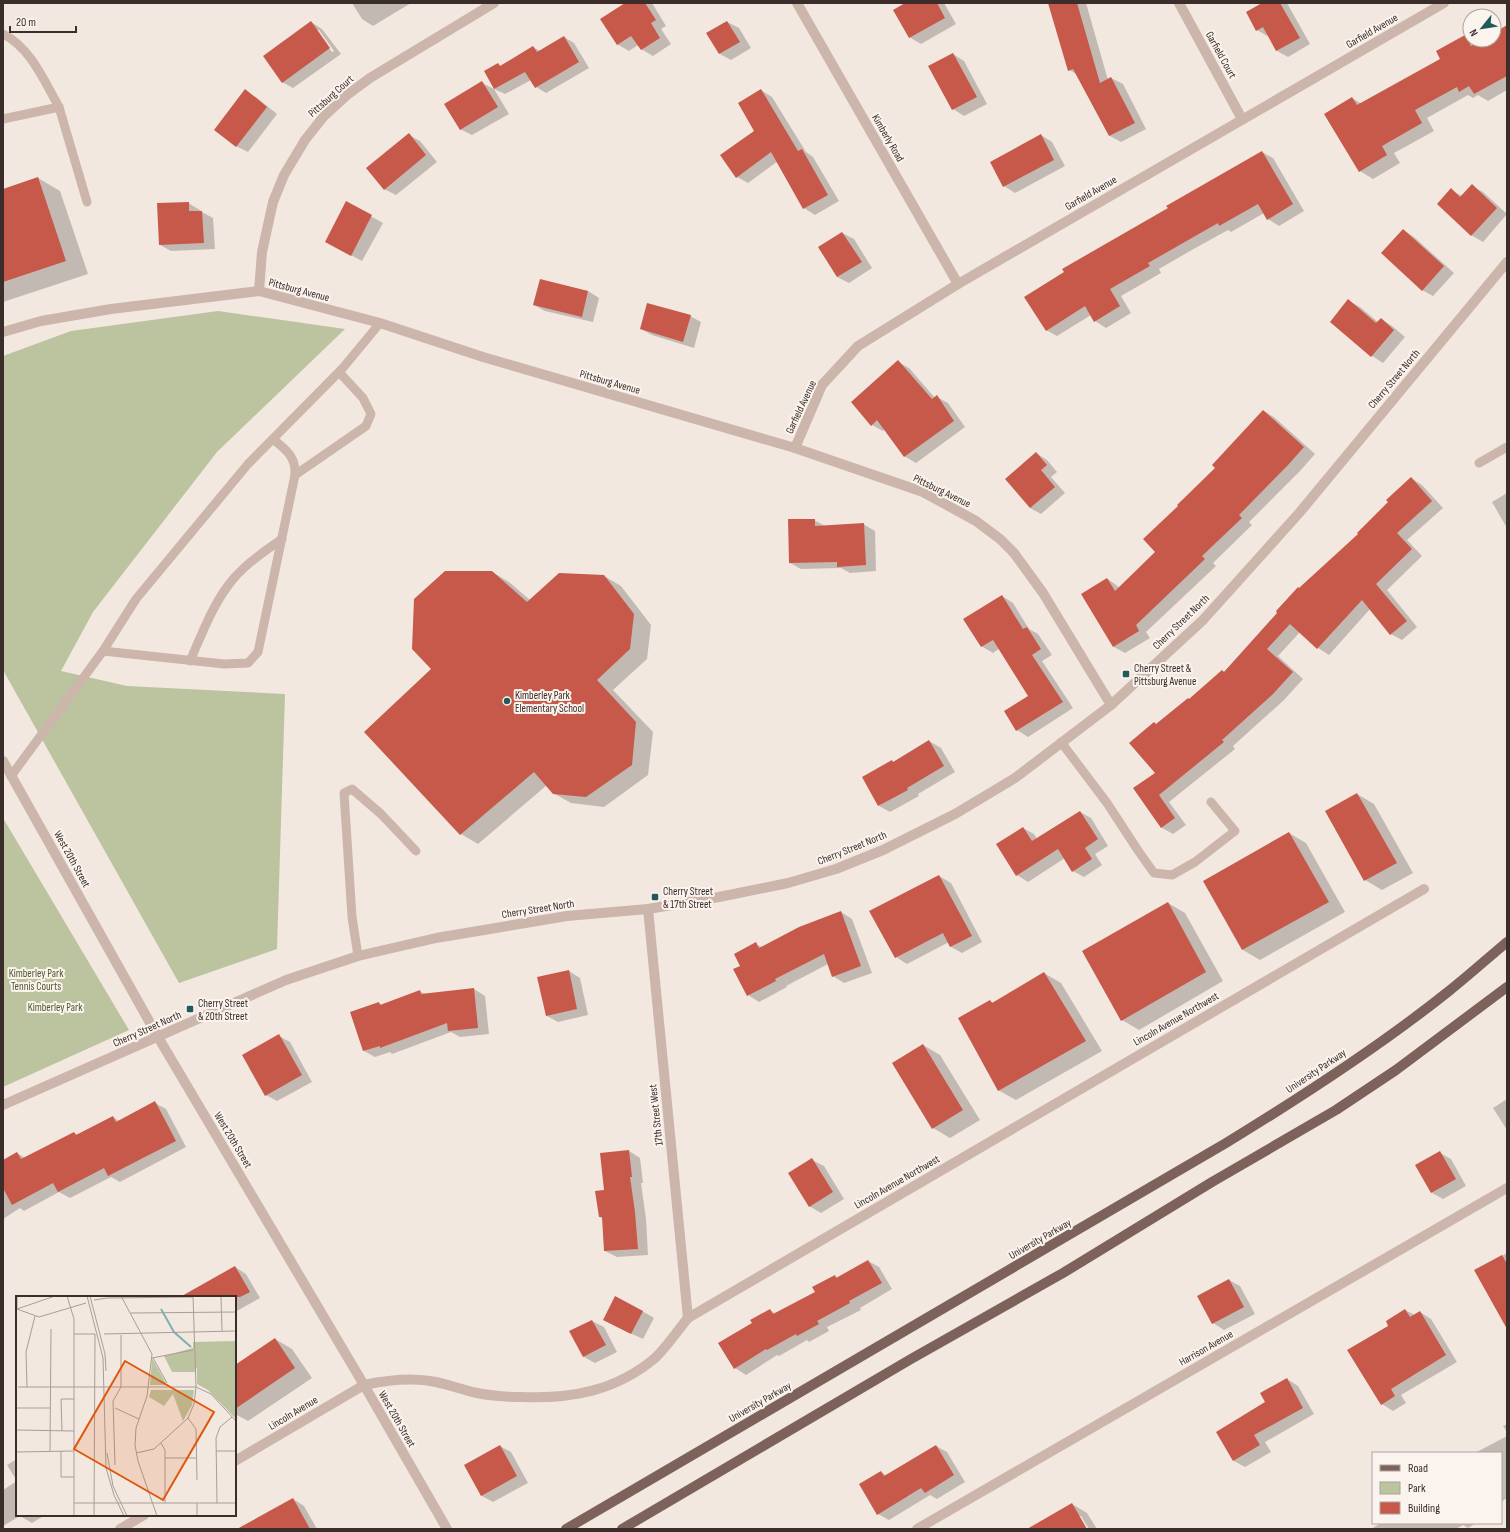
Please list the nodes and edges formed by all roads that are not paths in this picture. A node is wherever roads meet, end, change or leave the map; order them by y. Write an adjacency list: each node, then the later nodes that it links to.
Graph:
1 (494, 3): 12 (street, Pittsburg Court)
2 (797, 3): 11 (street, Kimberly Road)
3 (1179, 3): 8 (street, Garfield Court)
4 (1444, 3): 8 (street, Garfield Avenue)
5 (3, 34): 6 (lane)
6 (59, 107): 7 (lane); 9 (lane)
7 (3, 119)
8 (1242, 119): 11 (street, Garfield Avenue)
9 (87, 202)
10 (1507, 262): 24 (street, Cherry Street North)
11 (958, 284): 18 (street, Garfield Avenue)
12 (259, 291): 13 (street, Pittsburg Avenue); 14 (street, Pittsburg Avenue)
13 (380, 323): 15 (lane); 18 (street, Pittsburg Avenue)
14 (3, 332)
15 (339, 372): 16 (lane); 20 (lane)
16 (273, 438): 20 (lane); 22 (lane)
17 (1507, 446): 19 (lane)
18 (795, 448): 24 (street, Pittsburg Avenue)
19 (1479, 463)
20 (295, 475): 21 (lane)
21 (282, 539): 23 (lane); 23 (lane)
22 (102, 651): 23 (lane); 27 (lane)
23 (190, 661)
24 (1110, 705): 25 (street, Cherry Street North)
25 (1061, 742): 28 (lane); 31 (street, Cherry Street North)
26 (3, 761): 27 (street, West 20th Street)
27 (11, 776): 35 (street, West 20th Street)
28 (1212, 802)
29 (416, 851): 33 (lane)
30 (1424, 889): 38 (street, Lincoln Avenue Northwest)
31 (648, 909): 33 (street, Cherry Street North); 38 (street, 17th Street West)
32 (1507, 942): 44 (main road, University Parkway)
33 (358, 956): 35 (street, Cherry Street North)
34 (1507, 987): 45 (main road)
35 (158, 1037): 36 (street, Cherry Street North); 39 (street, West 20th Street)
36 (3, 1105)
37 (1507, 1188): 46 (street, Harrison Avenue)
38 (688, 1318): 39 (street, Lincoln Avenue Northwest)
39 (364, 1385): 40 (street, Lincoln Avenue); 43 (street, West 20th Street)
40 (236, 1460)
41 (142, 1516): 42 (street)
42 (120, 1529)
43 (446, 1529)
44 (566, 1529)
45 (622, 1529)
46 (917, 1529)

